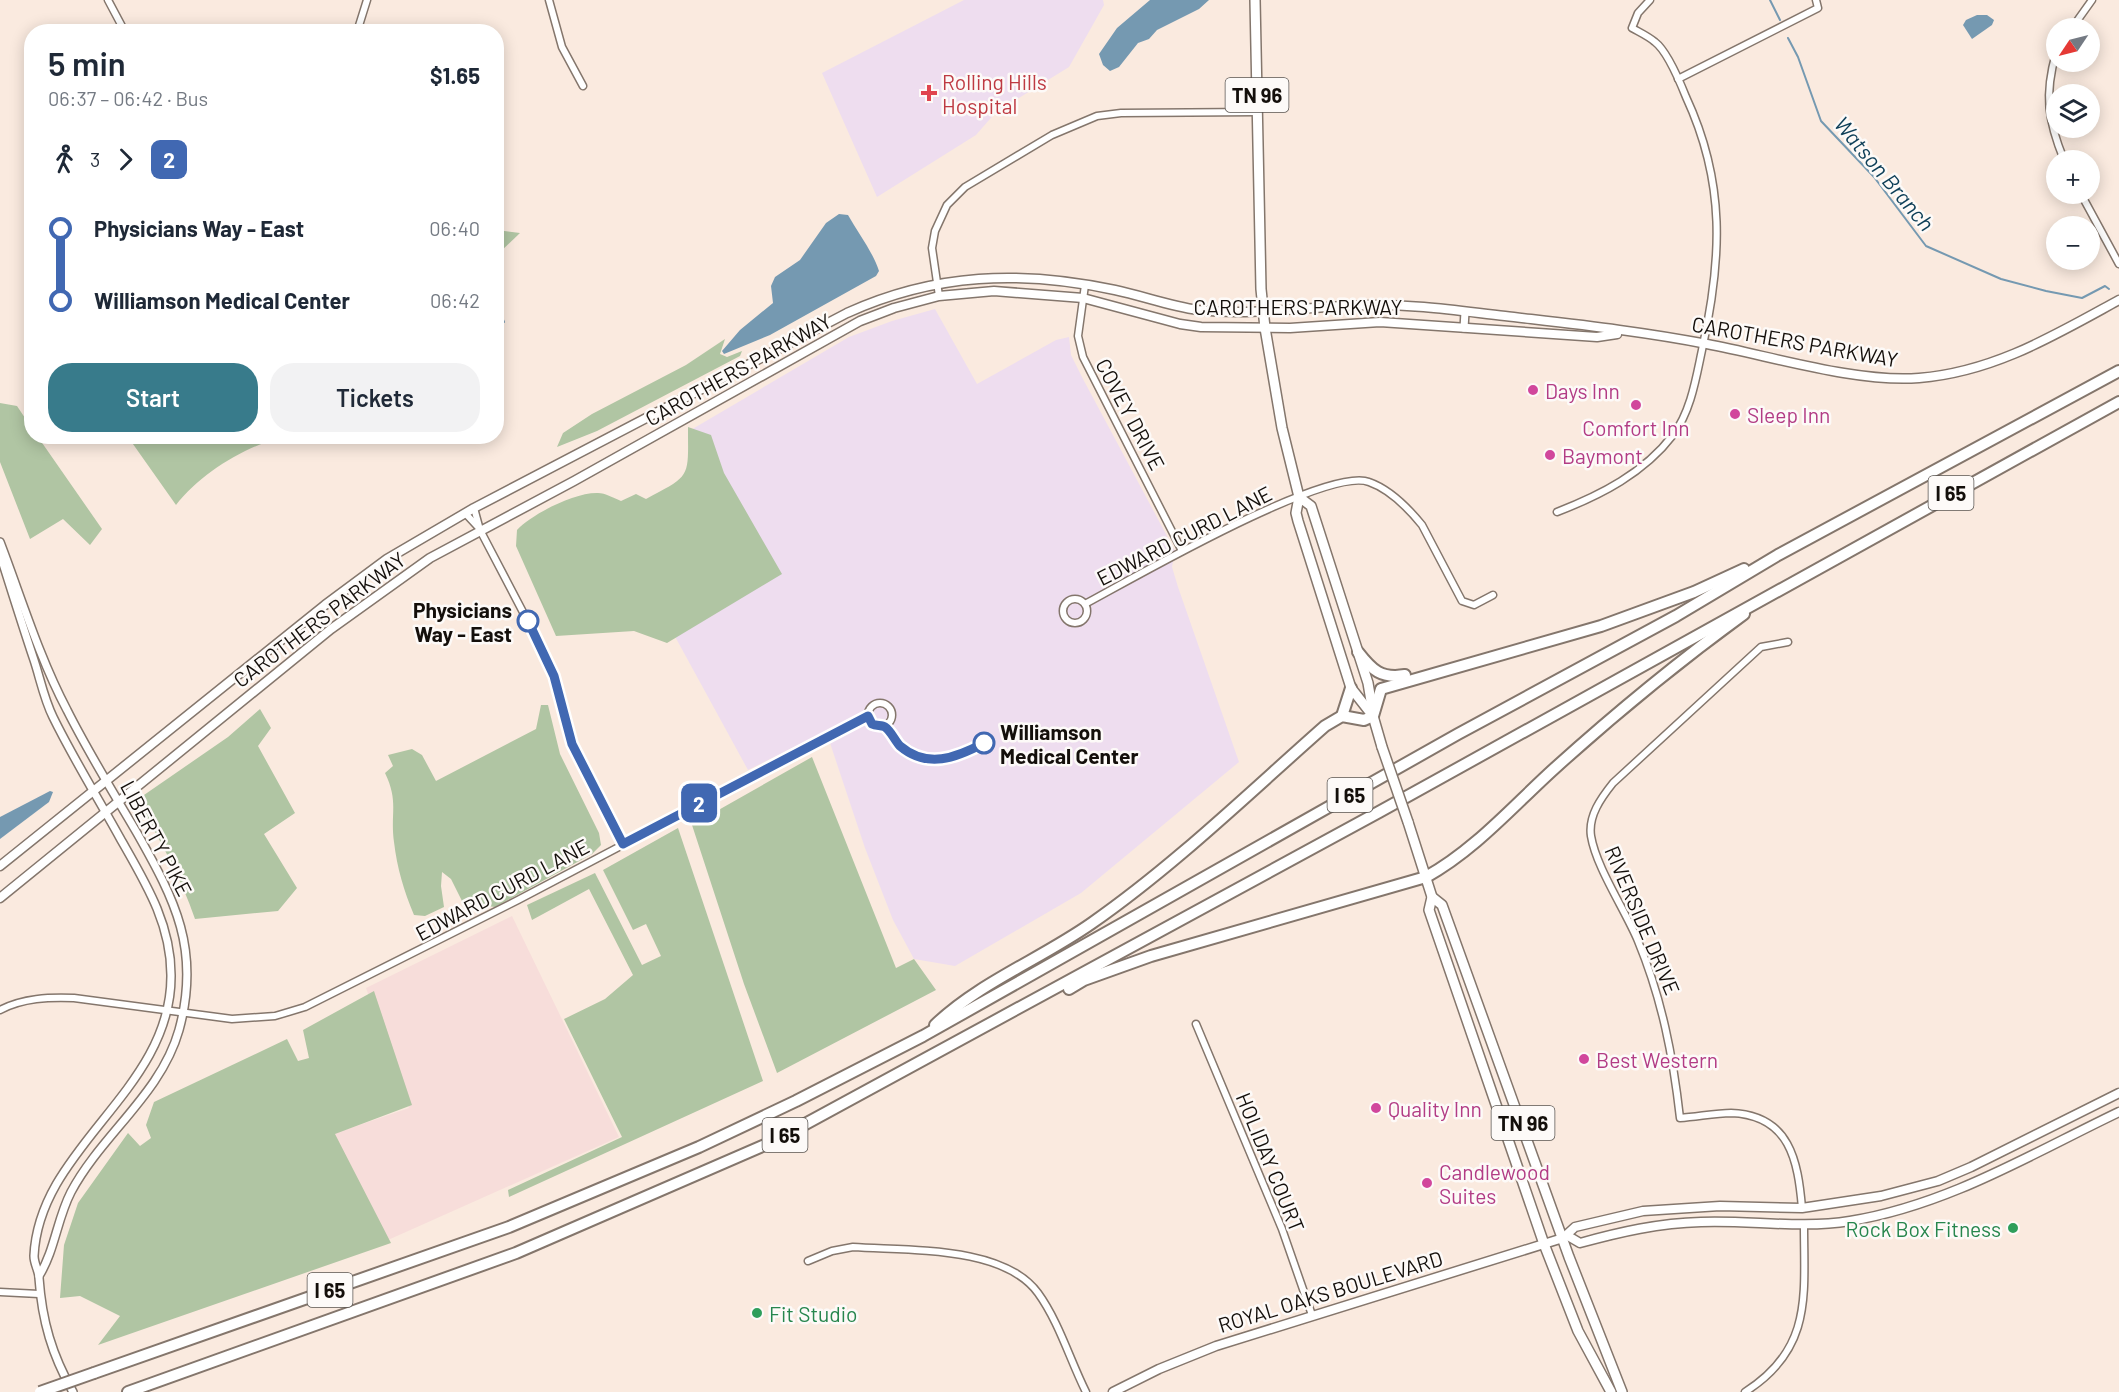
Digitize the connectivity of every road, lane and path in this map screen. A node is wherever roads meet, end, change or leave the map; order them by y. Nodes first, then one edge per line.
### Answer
1 (108, 0) edge
2 (367, 0) edge
3 (549, 0) edge
4 (1255, 0) edge
5 (1650, 0) edge
6 (1816, 0) edge
7 (2092, 0) edge
8 (2079, 18) edge
9 (121, 24) edge
10 (360, 24) edge
11 (2051, 72) edge
12 (1678, 79) junction
13 (583, 86) dead end
14 (1257, 112) junction
15 (2060, 150) edge
16 (2086, 204) edge
17 (2119, 264) edge
18 (936, 282) junction
19 (1085, 285) junction
20 (939, 296) junction
21 (1083, 298) junction
22 (2119, 300) edge
23 (1262, 310) junction
24 (1465, 312) junction
25 (1265, 328) junction
26 (1464, 328) junction
27 (1630, 332) junction
28 (1703, 343) junction
29 (2119, 371) edge
30 (2119, 402) edge
31 (1299, 497) junction
32 (474, 508) junction
33 (1557, 512) dead end
34 (465, 513) junction
35 (480, 530) junction
36 (0, 542) edge
37 (1182, 551) junction
38 (0, 554) edge
39 (1778, 555) junction
40 (1784, 585) junction
41 (1493, 595) dead end
42 (1085, 604) dead end
43 (1788, 642) dead end
44 (1358, 652) junction
45 (1420, 676) junction
46 (1351, 688) junction
47 (868, 716) dead end
48 (1342, 716) junction
49 (1373, 716) junction
50 (107, 780) junction
51 (94, 792) junction
52 (119, 801) junction
53 (106, 812) junction
54 (623, 844) junction
55 (0, 866) edge
56 (1426, 877) junction
57 (0, 897) edge
58 (1432, 897) junction
59 (167, 1009) junction
60 (0, 1010) edge
61 (183, 1013) junction
62 (1196, 1024) dead end
63 (923, 1036) junction
64 (963, 1040) junction
65 (2119, 1093) edge
66 (110, 1112) junction
67 (2119, 1112) edge
68 (123, 1122) junction
69 (1802, 1208) junction
70 (1804, 1226) junction
71 (1565, 1237) junction
72 (1544, 1244) junction
73 (808, 1261) dead end
74 (39, 1276) junction
75 (0, 1292) edge
76 (39, 1294) junction
77 (1312, 1315) junction
78 (40, 1392) edge
79 (73, 1392) edge
80 (128, 1392) edge
81 (1086, 1392) edge
82 (1113, 1392) edge
83 (1611, 1392) edge
84 (1622, 1392) edge
85 (1745, 1392) edge

1 - 9 street
2 - 10 street
3 - 13 street
4 - 14 main road, TN 96
5 - 12 street
6 - 12 street
7 - 8 street
11 - 15 street
12 - 28 street
14 - 18 street
14 - 23 main road, TN 96
16 - 17 street
18 - 19 main road, CAROTHERS PARKWAY
18 - 20 street
18 - 32 main road, CAROTHERS PARKWAY
19 - 21 street, COVEY DRIVE
19 - 23 main road, CAROTHERS PARKWAY
20 - 21 main road, CAROTHERS PARKWAY
20 - 35 main road, CAROTHERS PARKWAY
21 - 25 main road, CAROTHERS PARKWAY
21 - 37 street, COVEY DRIVE
22 - 28 main road, CAROTHERS PARKWAY
23 - 24 main road, CAROTHERS PARKWAY
23 - 25 main road, TN 96
24 - 26 street
24 - 27 main road, CAROTHERS PARKWAY
25 - 26 main road, CAROTHERS PARKWAY
25 - 31 main road, TN 96
26 - 27 main road, CAROTHERS PARKWAY
27 - 28 main road, CAROTHERS PARKWAY
28 - 33 street
29 - 39 highway, I 65
30 - 40 highway, I 65
31 - 37 street, EDWARD CURD LANE
31 - 41 street, EDWARD CURD LANE
31 - 44 main road, TN 96
31 - 46 main road
32 - 34 main road, CAROTHERS PARKWAY
32 - 35 street
34 - 35 street
34 - 50 main road, CAROTHERS PARKWAY
35 - 52 main road, CAROTHERS PARKWAY
35 - 54 street
36 - 50 street, LIBERTY PIKE
37 - 42 street, EDWARD CURD LANE
38 - 51 street, LIBERTY PIKE
39 - 45 highway
39 - 63 highway, I 65
40 - 56 highway
40 - 64 highway, I 65
43 - 69 street, RIVERSIDE DRIVE
44 - 45 highway
44 - 49 main road, TN 96
45 - 49 highway
46 - 48 highway
46 - 49 main road
47 - 54 street, EDWARD CURD LANE
48 - 49 highway
48 - 63 highway
49 - 56 main road, TN 96, bridge
50 - 51 main road, CAROTHERS PARKWAY
50 - 52 street, LIBERTY PIKE
51 - 53 street, LIBERTY PIKE
51 - 55 main road, CAROTHERS PARKWAY
52 - 53 main road, CAROTHERS PARKWAY
52 - 61 street, LIBERTY PIKE
53 - 57 main road, CAROTHERS PARKWAY
53 - 59 street, LIBERTY PIKE
54 - 61 street, EDWARD CURD LANE
56 - 58 main road, TN 96
56 - 64 highway
58 - 71 main road, TN 96
58 - 72 main road, TN 96
59 - 60 street, EDWARD CURD LANE
59 - 61 street, EDWARD CURD LANE
59 - 66 street, LIBERTY PIKE
61 - 68 street, LIBERTY PIKE
62 - 77 street, HOLIDAY COURT
63 - 78 highway, I 65, bridge
64 - 80 highway, I 65
65 - 69 main road
66 - 68 street
66 - 74 street, LIBERTY PIKE
67 - 70 main road
68 - 74 street, LIBERTY PIKE
69 - 70 main road
69 - 71 main road
70 - 71 main road
70 - 85 street
71 - 72 main road, ROYAL OAKS BOULEVARD
71 - 84 main road, TN 96
72 - 77 main road, ROYAL OAKS BOULEVARD
72 - 83 main road, TN 96
73 - 81 street
74 - 76 street, LIBERTY PIKE
75 - 76 street
76 - 79 street, LIBERTY PIKE
77 - 82 main road, ROYAL OAKS BOULEVARD

